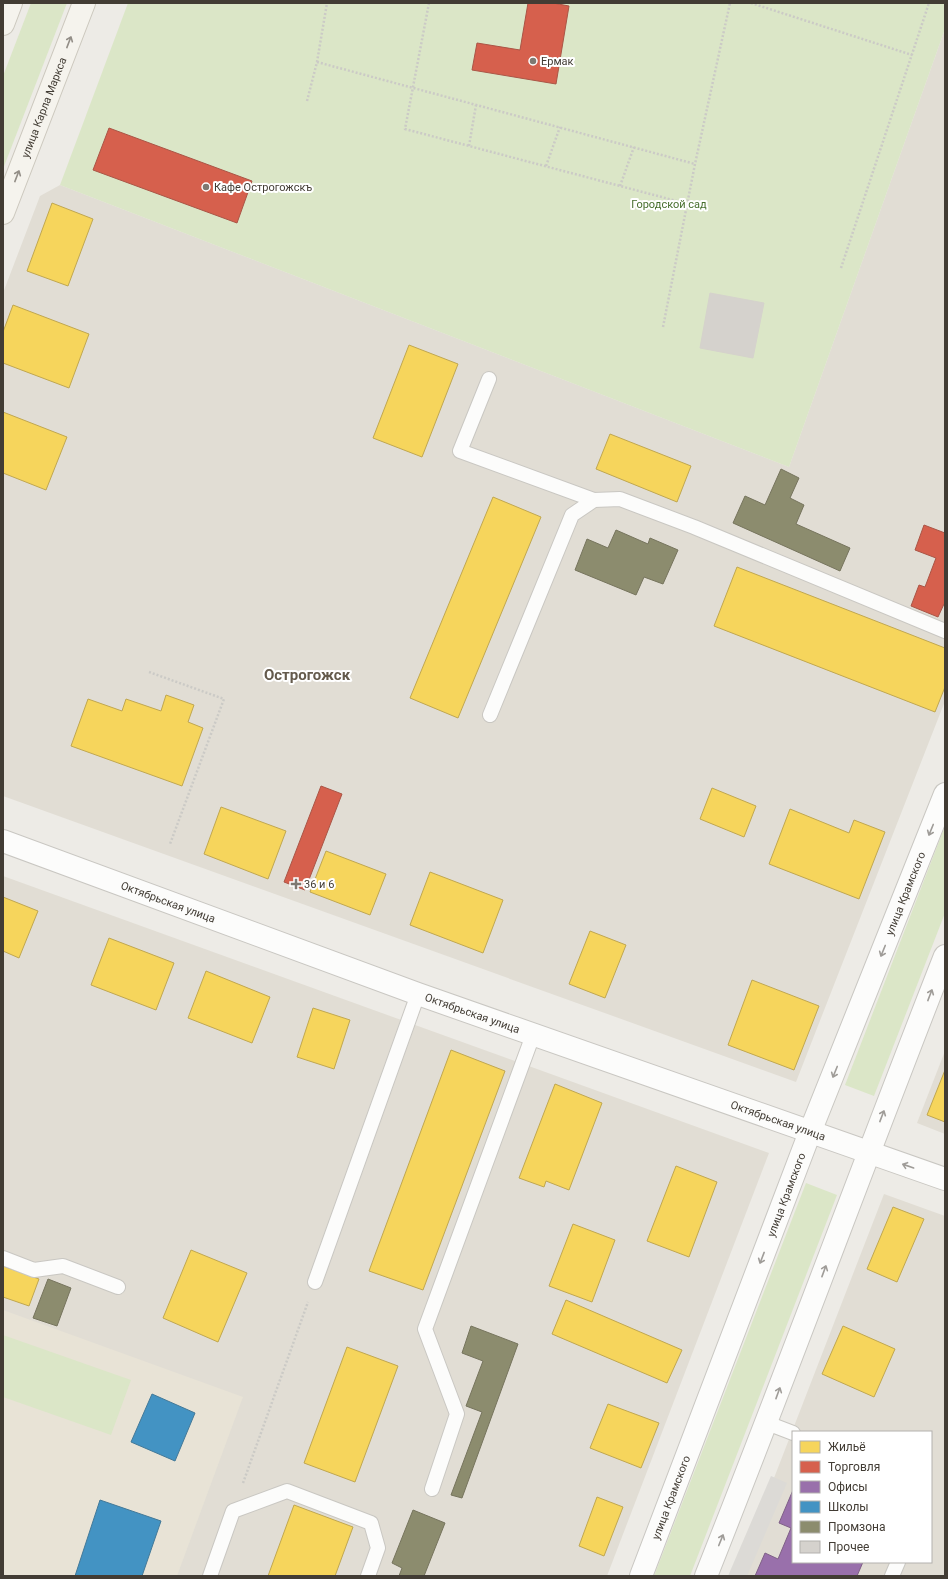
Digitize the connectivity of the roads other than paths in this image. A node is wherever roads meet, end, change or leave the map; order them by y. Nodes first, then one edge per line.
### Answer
1 (11, 3) edge
2 (84, 3) edge
3 (3, 24) edge
4 (3, 212) edge
5 (489, 379) dead end
6 (594, 500) junction
7 (945, 631) edge
8 (490, 715) dead end
9 (945, 794) edge
10 (3, 840) edge
11 (945, 956) edge
12 (418, 994) junction
13 (533, 1035) junction
14 (810, 1132) junction
15 (868, 1152) junction
16 (945, 1179) edge
17 (3, 1258) edge
18 (315, 1282) road end
19 (118, 1287) dead end
20 (767, 1423) junction
21 (792, 1433) edge
22 (432, 1489) dead end
23 (898, 1563) edge
24 (210, 1576) edge
25 (368, 1576) edge
26 (641, 1576) edge
27 (706, 1576) edge
28 (892, 1576) edge

1 - 3 main road
4 -> 2 main road, улица Карла Маркса
5 - 6 lane
6 - 7 lane
6 - 8 lane
9 -> 14 street, улица Крамского
10 - 12 street, Октябрьская улица
15 -> 11 street
12 - 13 street, Октябрьская улица
12 - 18 lane
13 - 14 street, Октябрьская улица
13 - 22 lane
14 - 15 street, Октябрьская улица
14 -> 26 street, улица Крамского
16 -> 15 street, Октябрьская улица
20 -> 15 street
17 - 19 lane
20 - 21 lane
27 -> 20 street
23 - 28 lane
24 - 25 lane

